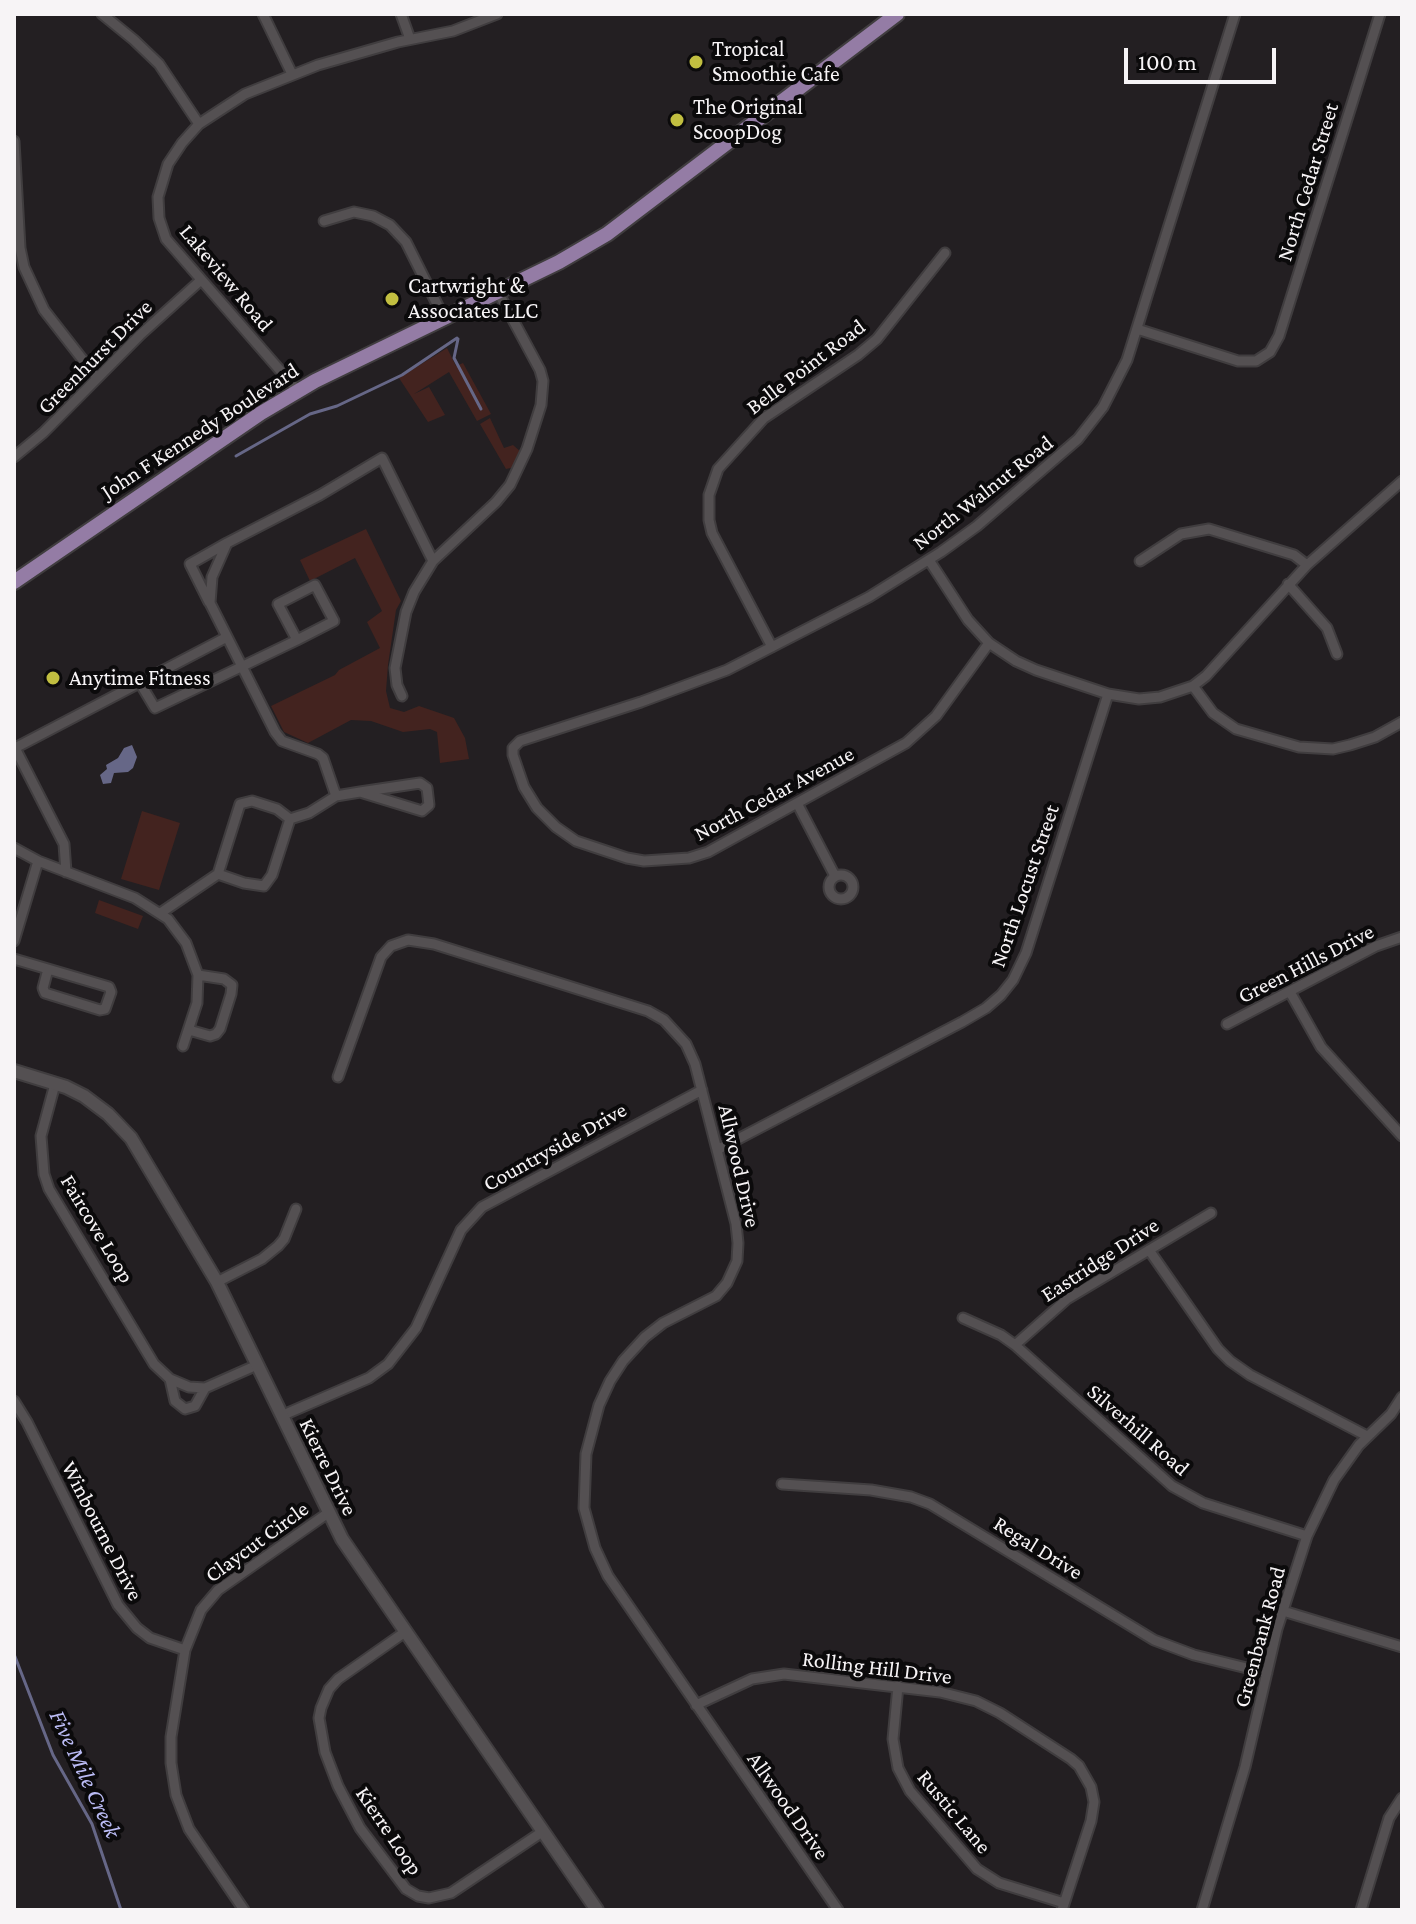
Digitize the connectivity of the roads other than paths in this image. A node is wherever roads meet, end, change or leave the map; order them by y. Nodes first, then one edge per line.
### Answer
1 (102, 14) edge
2 (263, 14) edge
3 (401, 14) edge
4 (497, 14) edge
5 (897, 14) edge
6 (1235, 14) edge
7 (1380, 14) edge
8 (410, 39) junction
9 (292, 74) junction
10 (199, 124) junction
11 (14, 141) edge
12 (324, 221) dead end
13 (945, 253) dead end
14 (201, 280) junction
15 (498, 292) junction
16 (444, 318) junction
17 (1137, 329) junction
18 (97, 378) junction
19 (298, 391) junction
20 (14, 457) edge
21 (1398, 484) edge
22 (1402, 496) edge
23 (227, 543) junction
24 (929, 560) junction
25 (433, 561) junction
26 (1140, 561) dead end
27 (1307, 565) junction
28 (14, 582) edge
29 (1288, 584) junction
30 (210, 603) junction
31 (227, 637) junction
32 (297, 640) junction
33 (989, 643) junction
34 (772, 647) junction
35 (1337, 654) dead end
36 (243, 666) junction
37 (140, 683) junction
38 (1193, 686) junction
39 (1108, 694) junction
40 (402, 696) dead end
41 (1402, 722) edge
42 (14, 748) edge
43 (516, 767) joint
44 (360, 792) junction
45 (336, 796) junction
46 (797, 803) junction
47 (290, 819) junction
48 (14, 848) edge
49 (38, 861) junction
50 (66, 872) junction
51 (218, 874) junction
52 (835, 876) dead end
53 (14, 897) edge
54 (26, 900) junction
55 (162, 912) junction
56 (1402, 937) edge
57 (14, 941) edge
58 (14, 959) edge
59 (48, 969) junction
60 (198, 975) junction
61 (1290, 992) junction
62 (1227, 1024) dead end
63 (189, 1030) junction
64 (183, 1046) dead end
65 (14, 1071) edge
66 (338, 1077) dead end
67 (55, 1084) junction
68 (702, 1090) junction
69 (1402, 1136) edge
70 (717, 1150) junction
71 (296, 1209) dead end
72 (1211, 1213) dead end
73 (1149, 1250) junction
74 (217, 1282) junction
75 (963, 1318) dead end
76 (1015, 1345) junction
77 (257, 1365) junction
78 (170, 1379) junction
79 (205, 1388) junction
80 (1402, 1397) edge
81 (14, 1401) edge
82 (281, 1416) junction
83 (1367, 1436) junction
84 (782, 1484) dead end
85 (328, 1513) junction
86 (1307, 1536) junction
87 (1283, 1611) junction
88 (405, 1632) junction
89 (1402, 1647) edge
90 (185, 1650) junction
91 (1267, 1673) junction
92 (898, 1686) junction
93 (696, 1705) junction
94 (1402, 1798) edge
95 (542, 1832) junction
96 (1063, 1906) edge
97 (244, 1910) edge
98 (597, 1910) edge
99 (838, 1910) edge
100 (1202, 1910) edge
101 (1361, 1910) edge

1 - 10 street
2 - 9 street
3 - 8 street
4 - 8 street, Lakeview Road
5 - 15 main road, John F Kennedy Boulevard
6 - 17 street, North Walnut Road
7 - 17 street, North Cedar Street
8 - 9 street, Lakeview Road
9 - 10 street, Lakeview Road
10 - 14 street, Lakeview Road
11 - 18 street
12 - 16 street
13 - 34 street, Belle Point Road
14 - 18 street, Greenhurst Drive
14 - 19 street, Lakeview Road
15 - 16 main road, John F Kennedy Boulevard
15 - 25 street
16 - 19 main road, John F Kennedy Boulevard
17 - 24 street, North Walnut Road
18 - 20 street, Greenhurst Drive
19 - 28 main road, John F Kennedy Boulevard
21 - 22 street
21 - 27 street
23 - 25 street
23 - 30 street
23 - 30 street
24 - 33 street
24 - 34 street, North Walnut Road
25 - 40 street
26 - 27 street
27 - 29 street
29 - 35 street
29 - 38 street
30 - 31 street
31 - 36 street
31 - 37 street
32 - 32 street
32 - 36 street
33 - 39 street
33 - 46 street, North Cedar Avenue
34 - 43 street, North Walnut Road
36 - 37 street
36 - 45 street
37 - 42 street
38 - 39 street
38 - 41 street
39 - 70 street, North Locust Street
42 - 50 street
43 - 46 street, North Cedar Avenue
44 - 44 street
44 - 45 street
45 - 47 street
46 - 52 street
47 - 51 street
47 - 51 street
48 - 49 street
49 - 50 street
49 - 54 street
50 - 55 street
51 - 55 street
53 - 54 street
54 - 57 street
55 - 60 street
56 - 61 street, Green Hills Drive
58 - 59 street
59 - 59 street
60 - 63 street
60 - 63 street
61 - 62 street, Green Hills Drive
61 - 69 street
63 - 64 street
65 - 67 street, Kierre Drive
66 - 68 street, Allwood Drive
67 - 74 street, Kierre Drive
67 - 78 street, Faircove Loop
68 - 70 street, Allwood Drive
68 - 82 street, Countryside Drive
70 - 93 street, Allwood Drive
71 - 74 street
72 - 73 street, Eastridge Drive
73 - 76 street, Eastridge Drive
73 - 83 street
74 - 77 street, Kierre Drive
75 - 76 street, Silverhill Road
76 - 86 street, Silverhill Road
77 - 79 street, Faircove Loop
77 - 82 street, Kierre Drive
78 - 79 street
78 - 79 street, Faircove Loop
80 - 83 street, Greenbank Road
81 - 90 street, Winbourne Drive
82 - 85 street, Kierre Drive
83 - 86 street, Greenbank Road
84 - 91 street, Regal Drive
85 - 88 street, Kierre Drive
85 - 90 street, Claycut Circle
86 - 87 street, Greenbank Road
87 - 89 street
87 - 91 street, Greenbank Road
88 - 95 street, Kierre Drive
88 - 95 street, Kierre Loop
90 - 97 street, Claycut Circle
91 - 100 street, Greenbank Road
92 - 93 street, Rolling Hill Drive
92 - 96 street, Rustic Lane
92 - 96 street, Rolling Hill Drive
93 - 99 street, Allwood Drive
94 - 101 street
95 - 98 street, Kierre Drive

